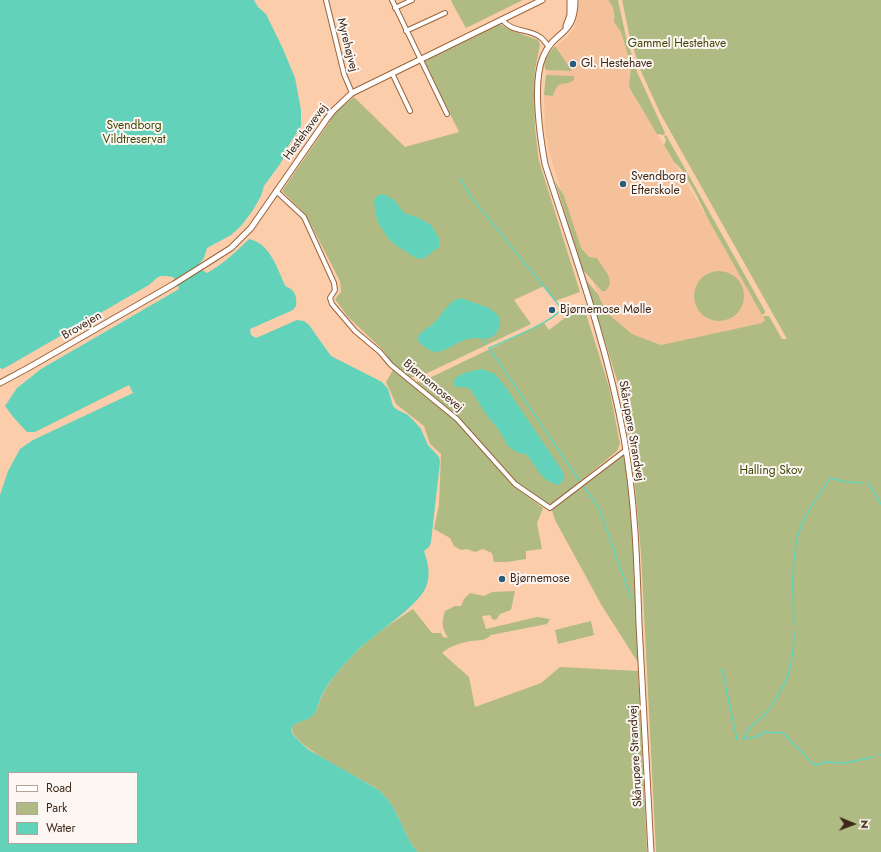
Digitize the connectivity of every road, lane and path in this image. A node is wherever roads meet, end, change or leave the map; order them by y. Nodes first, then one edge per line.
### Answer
1 (326, 0) edge
2 (392, 0) edge
3 (412, 0) edge
4 (537, 0) edge
5 (542, 0) edge
6 (570, 0) edge
7 (575, 0) edge
8 (527, 6) junction
9 (395, 8) junction
10 (445, 13) dead end
11 (502, 19) junction
12 (406, 31) junction
13 (564, 33) junction
14 (548, 46) junction
15 (420, 59) junction
16 (392, 73) junction
17 (352, 93) junction
18 (410, 110) dead end
19 (447, 114) dead end
20 (276, 191) junction
21 (174, 284) joint
22 (0, 383) edge
23 (626, 450) junction
24 (651, 852) edge

1 - 17 street, Myrehøjvej
2 - 9 street
3 - 9 street
4 - 8 street, Hestehavevej
5 - 8 street, Hestehavevej
6 - 13 street
7 - 13 street, Skårupøre Strandvej
8 - 11 street, Hestehavevej
9 - 12 street
10 - 12 street
11 - 14 street
11 - 15 street, Hestehavevej
12 - 15 street
13 - 14 street, Skårupøre Strandvej
14 - 23 street, Skårupøre Strandvej
15 - 16 street, Hestehavevej
15 - 19 street
16 - 17 street, Hestehavevej
16 - 18 street
17 - 20 street, Hestehavevej
20 - 21 street, Hestehavevej
20 - 23 street, Bjørnemosevej
21 - 22 street, Brovejen
23 - 24 street, Skårupøre Strandvej

